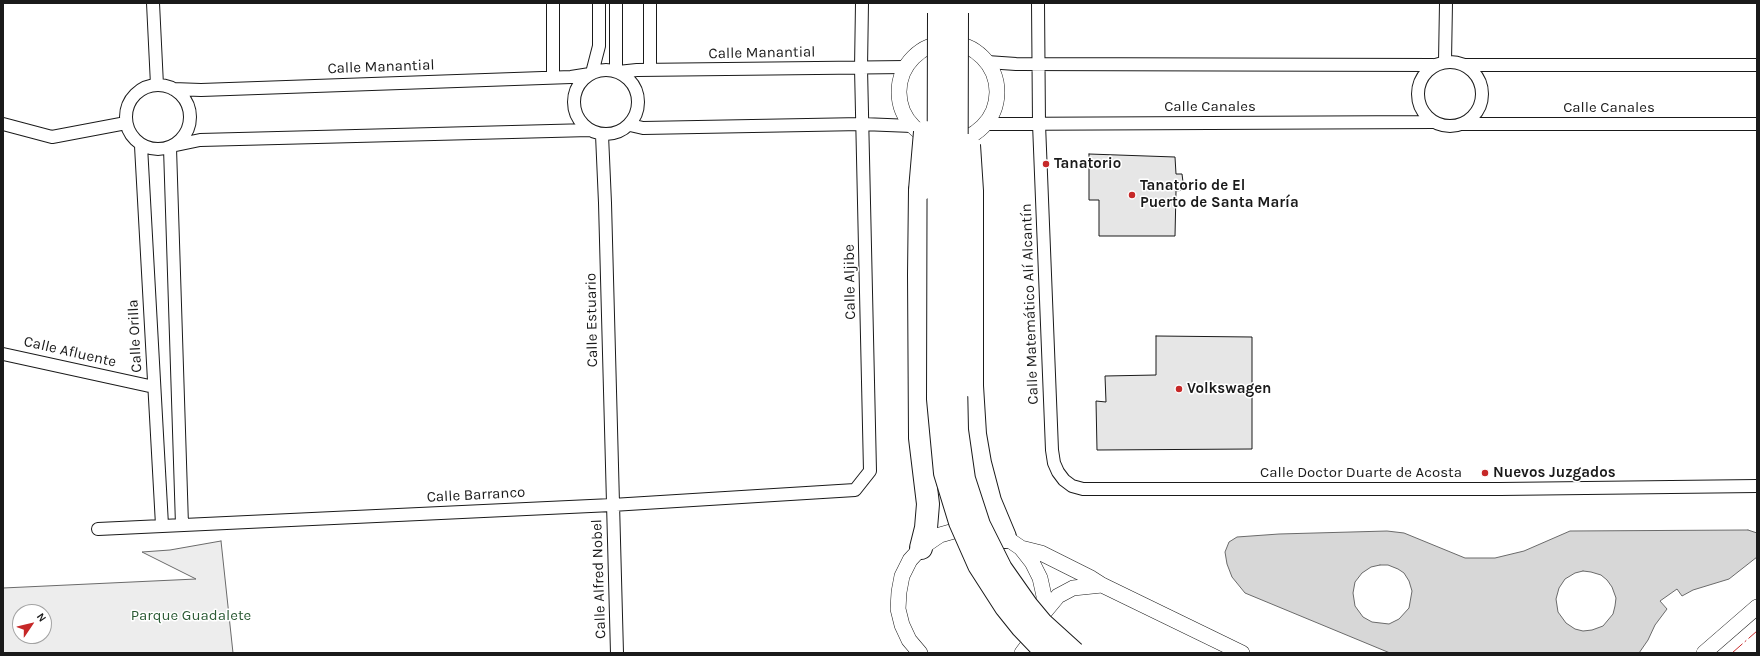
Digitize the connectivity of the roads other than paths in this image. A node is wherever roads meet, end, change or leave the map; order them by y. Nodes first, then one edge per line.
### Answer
1 (153, 3) edge
2 (553, 3) edge
3 (599, 3) edge
4 (616, 3) edge
5 (650, 3) edge
6 (862, 3) edge
7 (1038, 3) edge
8 (1446, 3) edge
9 (948, 8) edge
10 (1445, 61) junction
11 (987, 62) junction
12 (1038, 64) junction
13 (1465, 64) junction
14 (1433, 65) junction
15 (1757, 65) edge
16 (906, 67) junction
17 (861, 68) junction
18 (650, 70) junction
19 (617, 72) junction
20 (591, 73) junction
21 (939, 73) junction
22 (554, 77) junction
23 (156, 85) junction
24 (958, 88) junction
25 (173, 89) junction
26 (1433, 122) junction
27 (126, 123) junction
28 (3, 124) edge
29 (862, 124) junction
30 (986, 124) junction
31 (1039, 124) junction
32 (1462, 124) junction
33 (1757, 124) edge
34 (630, 125) junction
35 (912, 126) junction
36 (590, 130) junction
37 (602, 135) junction
38 (141, 146) junction
39 (173, 146) junction
40 (3, 354) edge
41 (154, 388) junction
42 (1064, 480) joint
43 (1757, 486) edge
44 (855, 490) joint
45 (612, 505) junction
46 (162, 525) junction
47 (182, 525) junction
48 (98, 529) dead end
49 (1013, 542) junction
50 (921, 548) junction
51 (1102, 585) junction
52 (1757, 608) edge
53 (1043, 614) junction
54 (617, 653) edge
55 (920, 653) edge
56 (1022, 653) edge
57 (1047, 653) edge
58 (1074, 653) edge
59 (1242, 653) edge
60 (1704, 653) edge

1 - 23 street
2 - 22 street
3 - 20 street
4 - 19 street
5 - 18 street
6 - 17 street, Calle Aljibe
7 - 12 street, Calle Matemático Alí Alcantín
8 - 10 street
9 - 21 highway, bridge
9 - 24 highway, bridge
10 - 13 street
10 - 14 street
11 - 12 street
11 - 16 street
11 - 30 street
12 - 14 street
12 - 31 street, Calle Matemático Alí Alcantín
13 - 15 street
13 - 32 street
14 - 26 street
16 - 17 street, Calle Manantial
16 - 35 street
17 - 18 street, Calle Manantial
17 - 29 street, Calle Aljibe
18 - 19 street, Calle Manantial
19 - 20 street
19 - 34 street
20 - 22 street, Calle Manantial
20 - 36 street
21 - 50 highway, bridge
21 - 57 highway, bridge
22 - 25 street, Calle Manantial
23 - 25 street
23 - 27 street
24 - 49 highway, bridge
24 - 58 highway, bridge
25 - 39 street
26 - 31 street, Calle Canales
26 - 32 street
27 - 28 street
27 - 38 street
29 - 34 street
29 - 35 street
29 - 44 street, Calle Aljibe
30 - 31 street, Calle Canales
30 - 35 street
31 - 42 street, Calle Matemático Alí Alcantín
32 - 33 street, Calle Canales
34 - 37 street
36 - 37 street
36 - 39 street
37 - 45 street, Calle Estuario
38 - 39 street
38 - 41 street, Calle Orilla
39 - 47 street
40 - 41 street, Calle Afluente
41 - 46 street, Calle Orilla
42 - 43 street, Calle Doctor Duarte de Acosta
44 - 45 street, Calle Barranco
45 - 47 street, Calle Barranco
45 - 54 street, Calle Alfred Nobel
46 - 47 street, Calle Barranco
46 - 48 street, Calle Barranco
49 - 50 street
49 - 51 street
49 - 53 street
50 - 55 street
51 - 53 street
51 - 59 street
52 - 60 street
53 - 56 street

